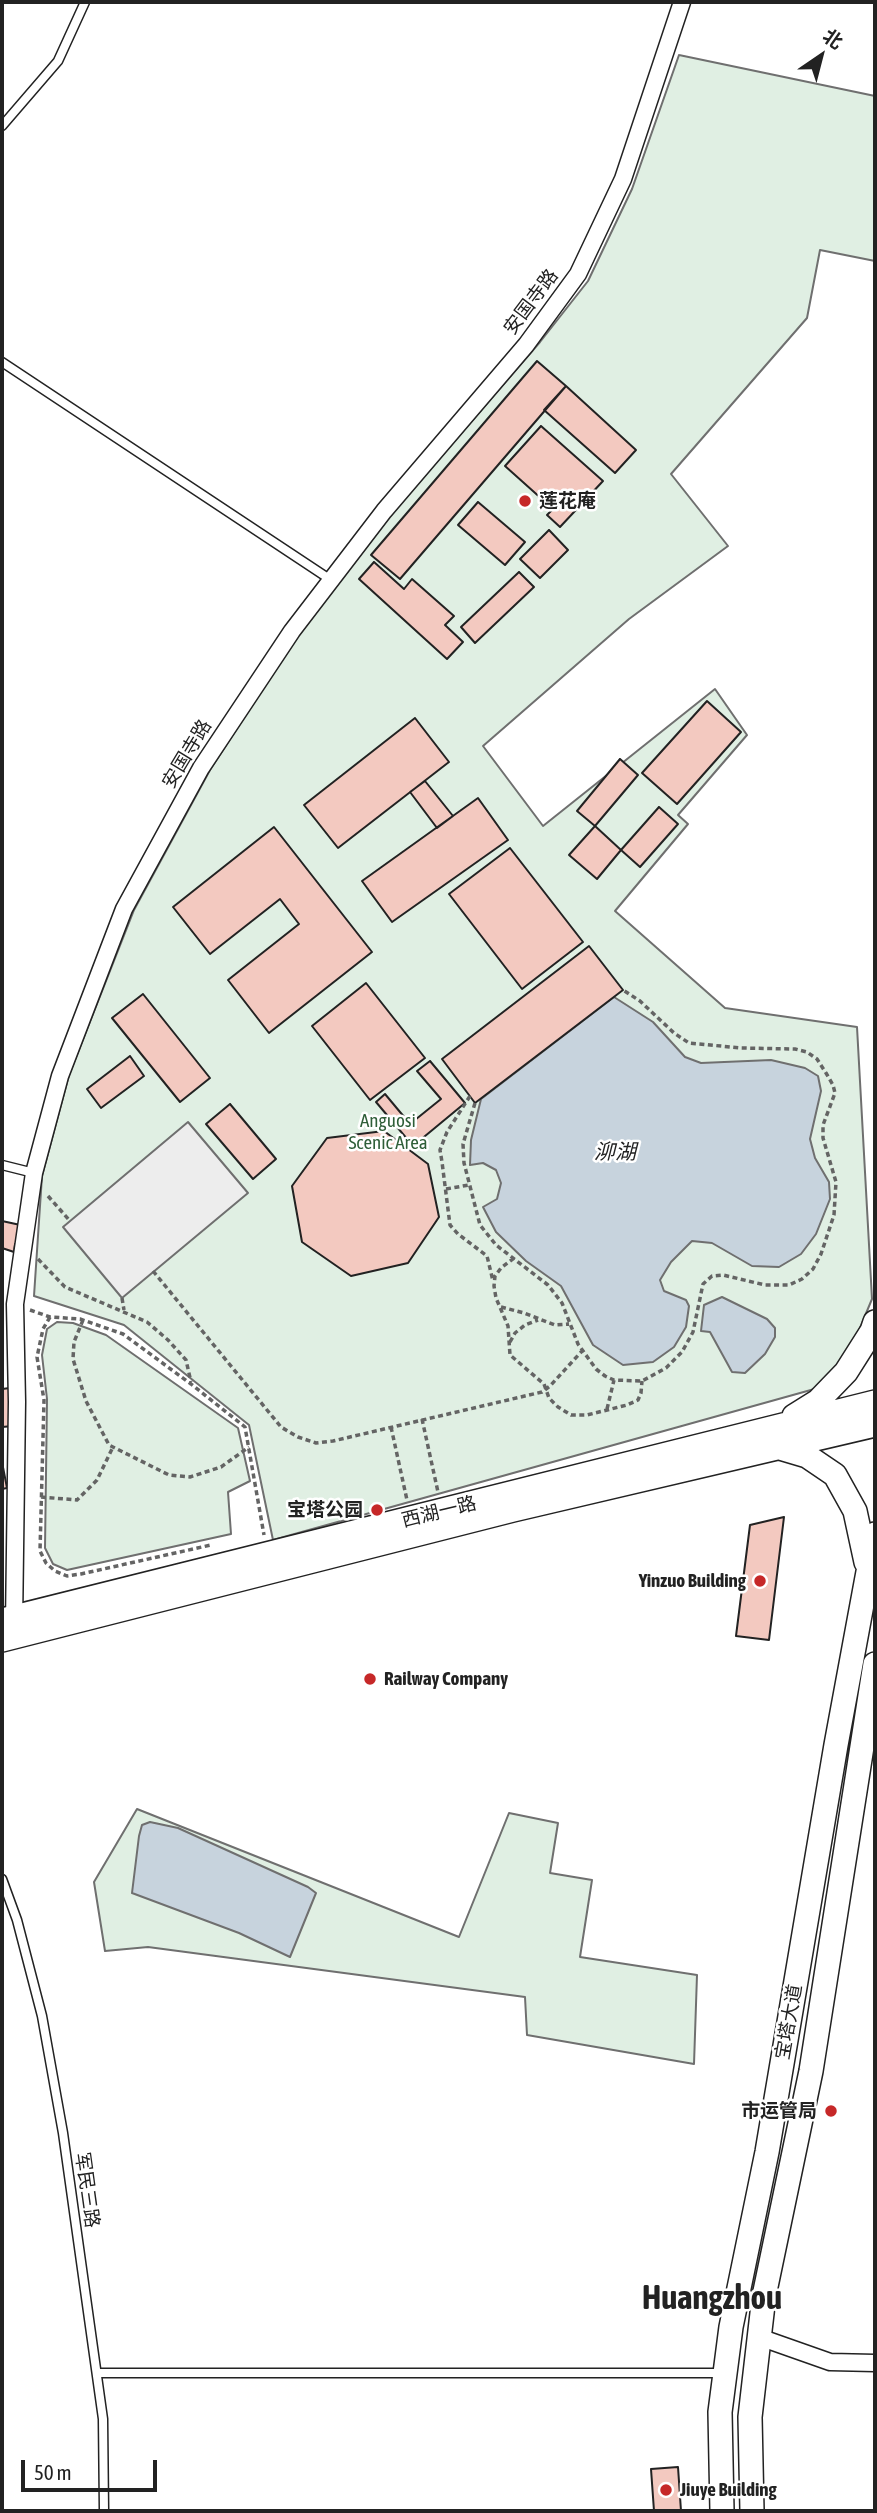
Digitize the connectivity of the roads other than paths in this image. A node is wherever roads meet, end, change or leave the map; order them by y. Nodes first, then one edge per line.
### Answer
1 (85, 2) edge
2 (682, 2) edge
3 (2, 126) edge
4 (2, 362) edge
5 (331, 580) junction
6 (2, 1165) edge
7 (34, 1176) junction
8 (875, 1322) edge
9 (875, 1402) edge
10 (875, 1425) edge
11 (777, 1437) junction
12 (875, 1534) edge
13 (869, 1575) junction
14 (8, 1628) edge
15 (875, 1664) edge
16 (2, 1879) edge
17 (760, 2337) junction
18 (875, 2363) edge
19 (97, 2373) junction
20 (725, 2373) junction
21 (104, 2511) edge
22 (722, 2511) edge
23 (752, 2511) edge

1 - 3 lane
2 - 5 street, 安国寺路
4 - 5 lane
5 - 7 street, 安国寺路
6 - 7 lane
7 - 14 street, 安国寺路
8 - 11 main road
9 - 11 main road, 西湖一路
10 - 11 main road, 西湖一路
11 - 13 main road
11 - 14 main road, 西湖一路
11 - 14 main road, 西湖一路
12 - 13 main road, 宝塔大道
13 - 20 main road, 宝塔大道
15 - 17 main road, 宝塔大道
16 - 19 lane, 军民三路
17 - 18 street
17 - 23 main road, 宝塔大道
19 - 20 lane
19 - 21 lane, 军民三路
20 - 22 main road, 宝塔大道

